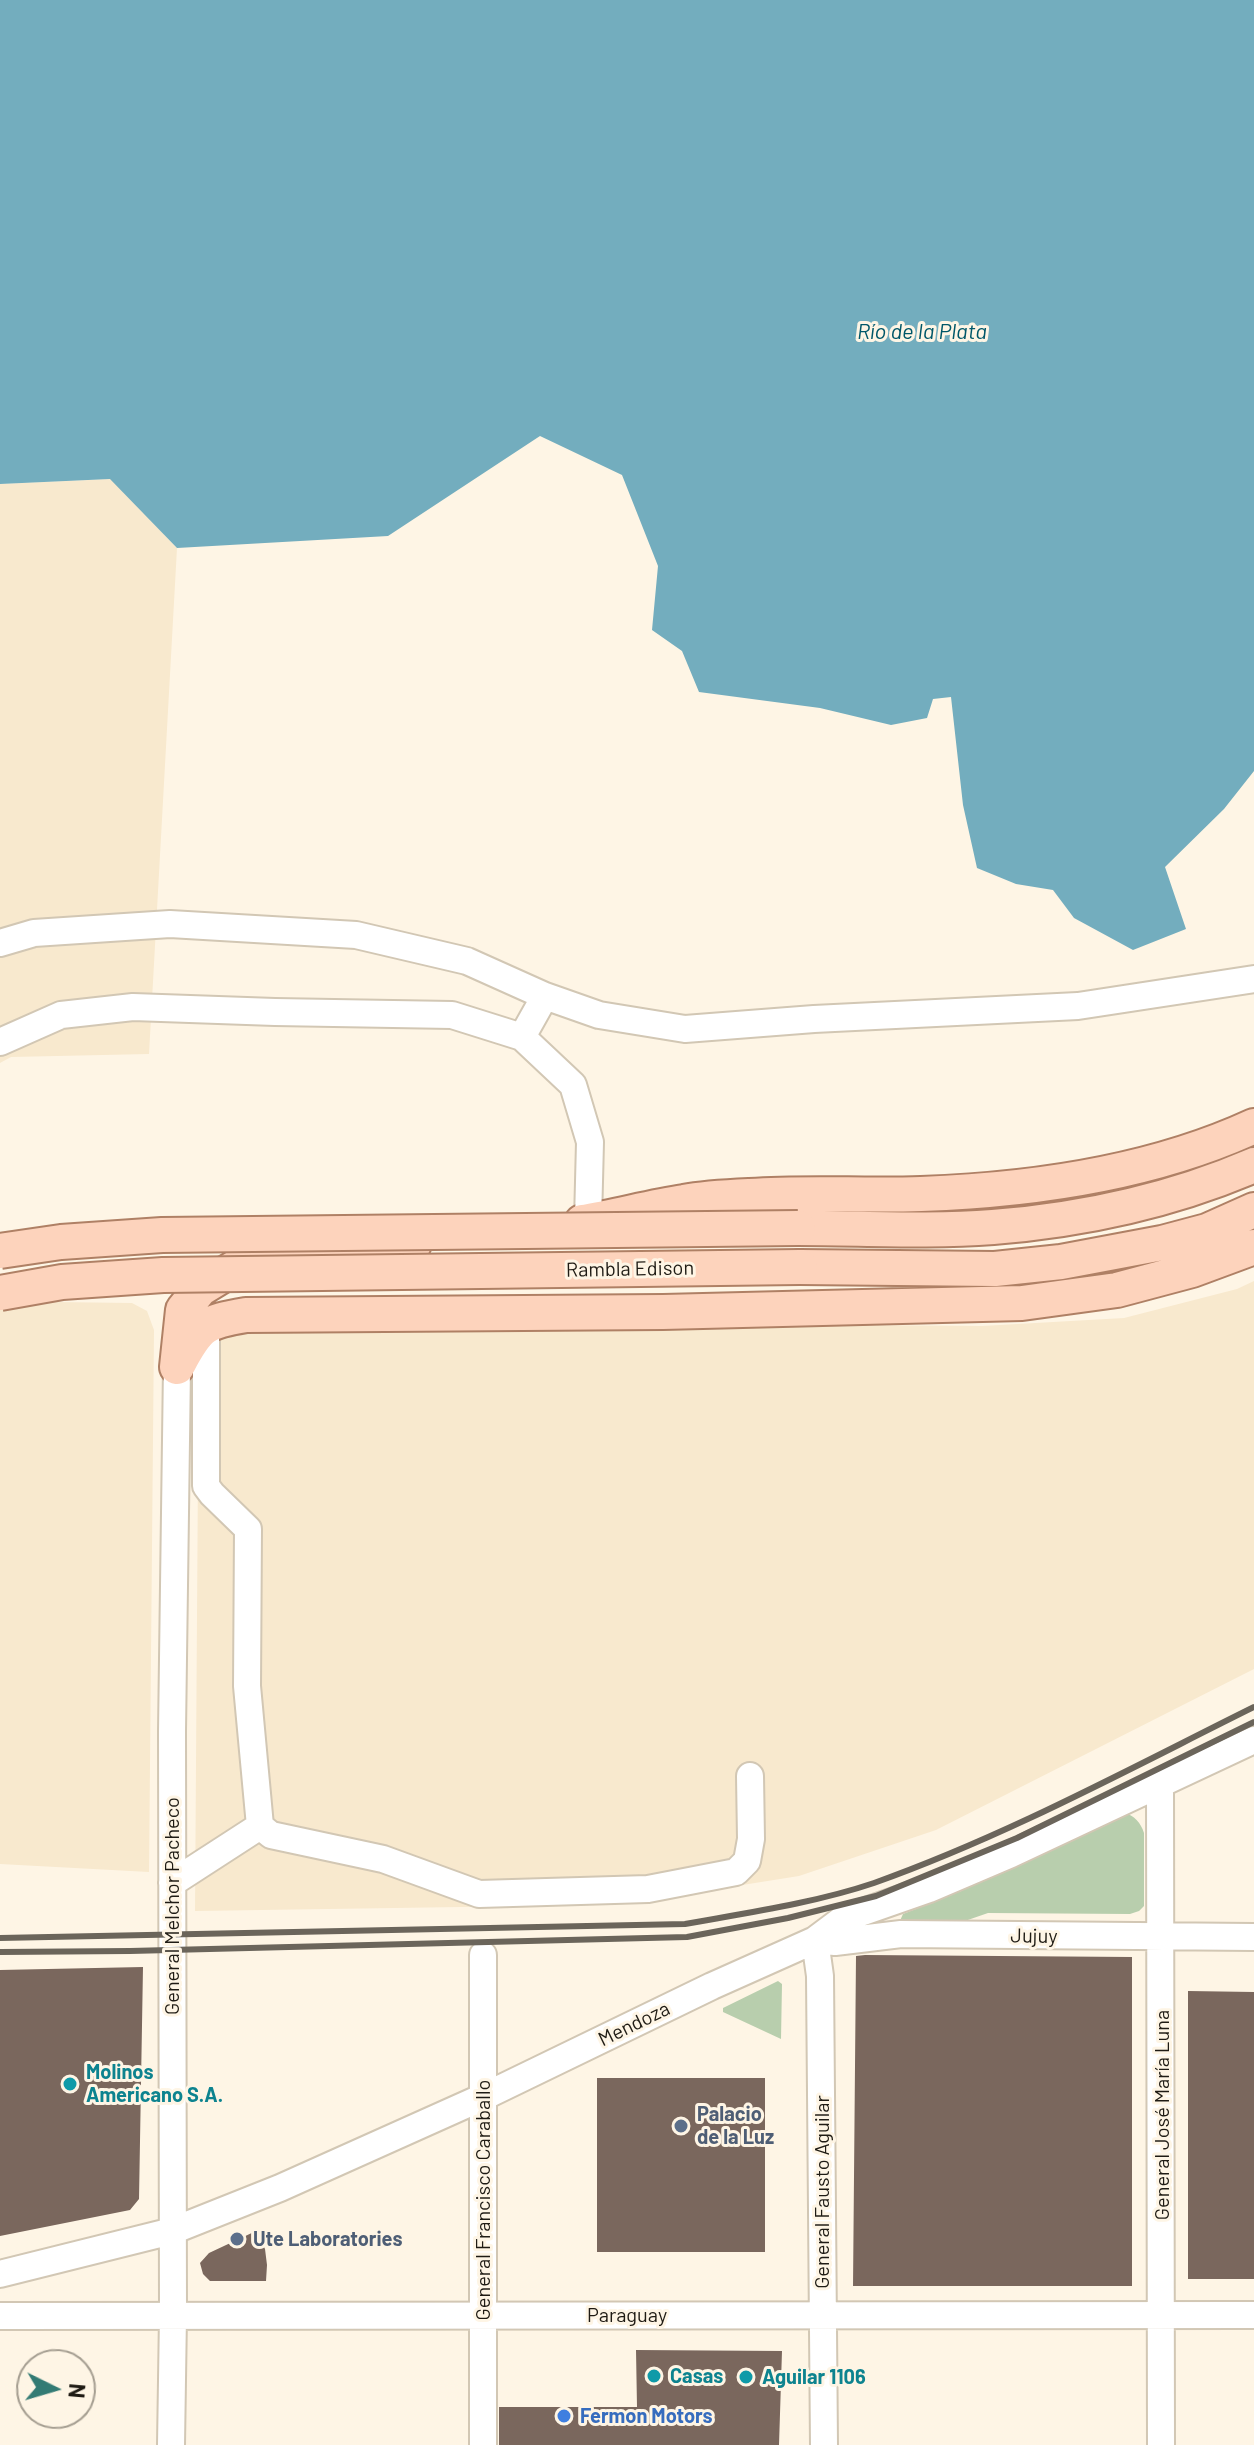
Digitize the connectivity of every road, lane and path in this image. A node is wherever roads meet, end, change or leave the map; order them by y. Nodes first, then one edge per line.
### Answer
1 (0, 943) edge
2 (1254, 979) edge
3 (545, 996) junction
4 (522, 1037) junction
5 (0, 1042) edge
6 (1254, 1126) edge
7 (1254, 1165) edge
8 (1254, 1210) edge
9 (588, 1221) junction
10 (1254, 1247) edge
11 (0, 1251) edge
12 (0, 1293) edge
13 (206, 1327) junction
14 (177, 1367) junction
15 (1254, 1740) edge
16 (750, 1776) dead end
17 (1160, 1786) junction
18 (260, 1826) junction
19 (172, 1883) junction
20 (1161, 1937) junction
21 (1254, 1937) edge
22 (815, 1940) junction
23 (483, 1955) dead end
24 (483, 2097) junction
25 (172, 2231) junction
26 (0, 2274) edge
27 (173, 2315) junction
28 (483, 2315) junction
29 (823, 2315) junction
30 (1161, 2315) junction
31 (1254, 2315) edge
32 (0, 2316) edge
33 (171, 2445) edge
34 (483, 2445) edge
35 (824, 2445) edge
36 (1161, 2445) edge

1 - 3 street
2 - 3 street
3 - 4 street
4 - 5 street
4 - 9 street
6 - 9 main road
7 - 11 main road, Rambla Edison, bridge
8 - 12 main road, Rambla Edison, bridge
9 - 14 main road
10 - 13 main road
13 - 14 main road
13 - 18 street
14 - 19 street, General Melchor Pacheco
15 - 17 street, Mendoza
16 - 18 street
17 - 20 street, General José María Luna
17 - 22 street, Mendoza
18 - 19 street
19 - 25 street, General Melchor Pacheco
20 - 21 street, Jujuy
20 - 22 street, Jujuy
20 - 30 street, General José María Luna
22 - 24 street, Mendoza
22 - 29 street, General Fausto Aguilar
23 - 24 street, General Francisco Caraballo
24 - 25 street, Mendoza
24 - 28 street, General Francisco Caraballo
25 - 26 street, Mendoza
25 - 27 street, General Melchor Pacheco
27 - 28 street, Paraguay
27 - 32 street, Paraguay
27 - 33 street, General Melchor Pacheco
28 - 29 street, Paraguay
28 - 34 street, General Francisco Caraballo
29 - 30 street, Paraguay
29 - 35 street, General Fausto Aguilar
30 - 31 street, Paraguay
30 - 36 street, General José María Luna

